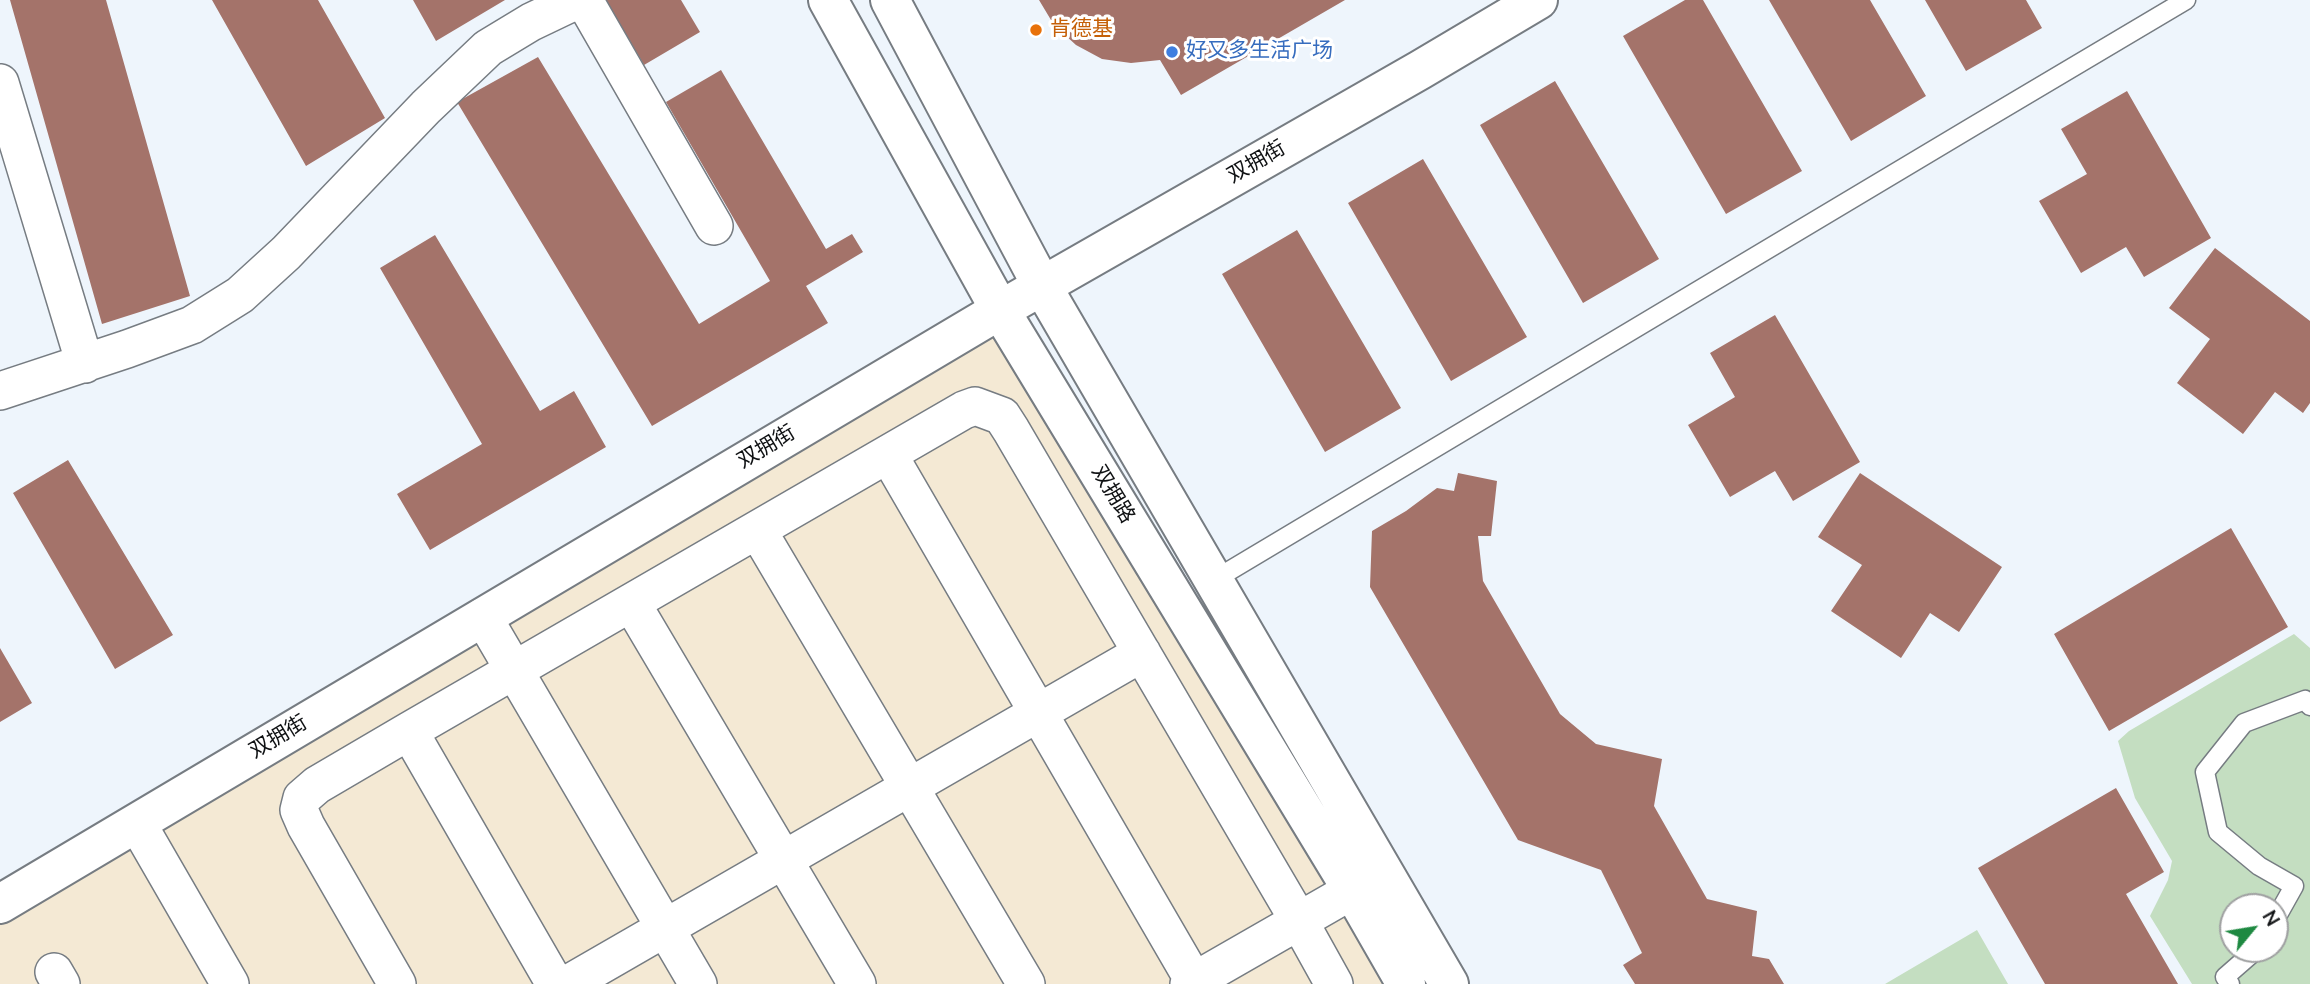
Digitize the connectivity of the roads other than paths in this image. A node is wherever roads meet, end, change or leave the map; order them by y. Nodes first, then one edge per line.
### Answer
1 (577, 0) edge
2 (584, 0) edge
3 (828, 0) edge
4 (890, 0) edge
5 (1538, 0) edge
6 (2186, 0) edge
7 (0, 83) edge
8 (714, 226) dead end
9 (1042, 286) junction
10 (1000, 310) junction
11 (85, 364) junction
12 (0, 391) edge
13 (888, 454) junction
14 (758, 531) junction
15 (1214, 580) junction
16 (632, 604) junction
17 (483, 617) junction
18 (1142, 653) junction
19 (514, 670) junction
20 (2310, 706) edge
21 (1038, 712) junction
22 (409, 731) junction
23 (909, 787) junction
24 (136, 823) junction
25 (783, 859) junction
26 (1367, 882) junction
27 (2302, 885) edge
28 (2289, 902) edge
29 (0, 904) edge
30 (1299, 921) junction
31 (665, 928) junction
32 (2240, 963) edge
33 (1192, 983) edge
34 (230, 984) edge
35 (397, 984) edge
36 (555, 984) edge
37 (568, 984) edge
38 (698, 984) edge
39 (857, 984) edge
40 (1026, 984) edge
41 (1334, 984) edge
42 (1406, 984) edge
43 (1449, 984) edge
44 (2230, 984) edge

1 - 11 street
2 - 8 street
3 - 10 main road, 双拥路
4 - 9 main road, 双拥路
5 - 9 main road, 双拥街
6 - 15 lane
7 - 11 street
9 - 10 main road, 双拥街
9 - 15 main road, 双拥路
10 - 17 main road, 双拥街
10 - 26 main road, 双拥路
11 - 12 street
13 - 14 street
13 - 18 street
13 - 21 street
14 - 16 street
14 - 23 street
15 - 26 main road, 双拥路
16 - 19 street
16 - 25 street
17 - 19 street
17 - 24 main road, 双拥街
18 - 21 street
18 - 30 street
19 - 22 street
19 - 31 street
20 - 27 lane
21 - 23 street
21 - 33 street
22 - 35 street
22 - 36 street
23 - 25 street
23 - 40 street
24 - 29 main road, 双拥街
24 - 34 street
25 - 31 street
25 - 39 street
26 - 30 street
26 - 42 main road, 双拥路
26 - 43 main road, 双拥路
27 - 28 lane
30 - 33 street
30 - 41 street
31 - 37 street
31 - 38 street
32 - 44 lane

